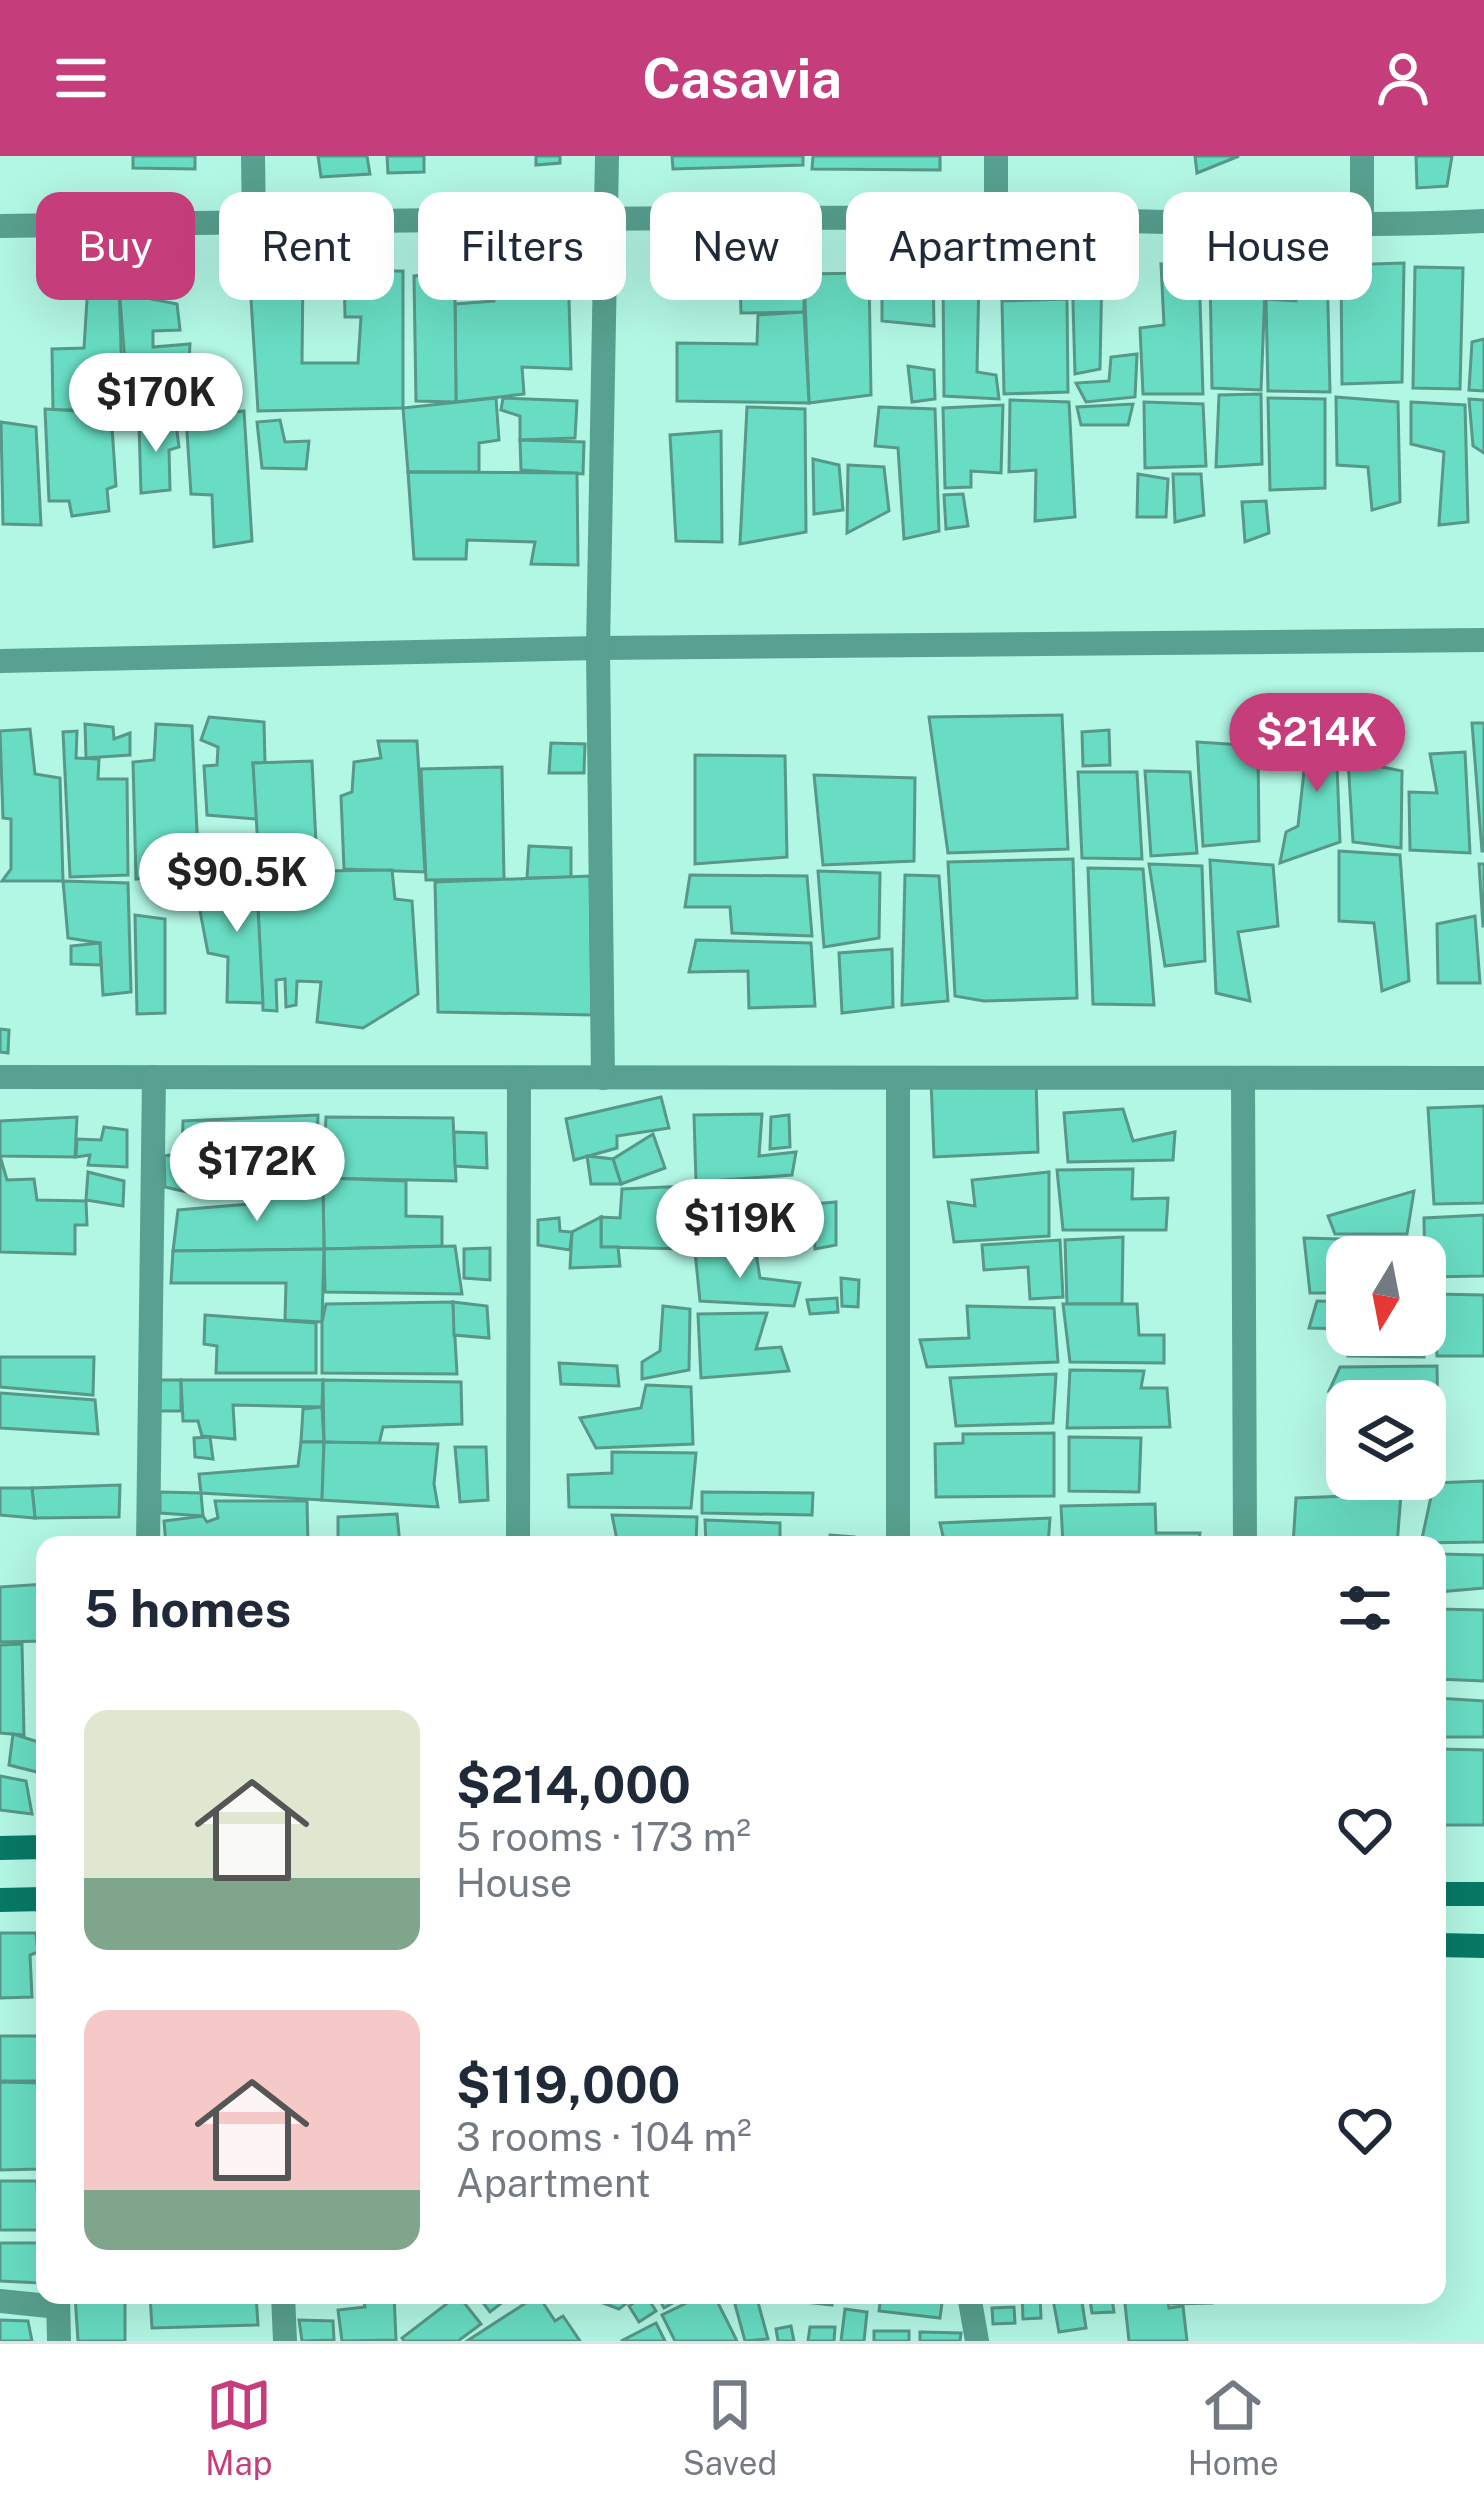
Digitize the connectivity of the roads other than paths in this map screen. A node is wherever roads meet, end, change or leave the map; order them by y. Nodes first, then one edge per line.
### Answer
1 (253, 156) edge
2 (608, 156) edge
3 (996, 156) edge
4 (1362, 156) edge
5 (254, 192) edge
6 (606, 192) edge
7 (995, 192) edge
8 (1362, 192) edge
9 (626, 217) edge
10 (846, 218) edge
11 (1484, 221) edge
12 (219, 223) edge
13 (0, 226) edge
14 (1372, 227) edge
15 (604, 300) edge
16 (1484, 640) edge
17 (598, 649) junction
18 (0, 661) edge
19 (0, 1078) edge
20 (154, 1078) junction
21 (519, 1078) junction
22 (603, 1078) junction
23 (898, 1078) junction
24 (1243, 1078) junction
25 (1484, 1078) edge
26 (148, 1536) edge
27 (518, 1536) edge
28 (898, 1536) edge
29 (1245, 1536) edge
30 (36, 1847) edge
31 (0, 1848) edge
32 (1446, 1894) edge
33 (1484, 1894) edge
34 (36, 1899) edge
35 (0, 1900) edge
36 (1446, 1945) edge
37 (1484, 1946) edge
38 (36, 2301) edge
39 (0, 2302) edge
40 (58, 2304) edge
41 (283, 2304) edge
42 (971, 2304) edge
43 (59, 2341) edge
44 (285, 2341) edge
45 (977, 2341) edge

1 - 5 street
2 - 6 street
3 - 7 street
4 - 8 street
9 - 10 street
11 - 14 street
12 - 13 street
15 - 17 street
16 - 17 street
17 - 18 street
17 - 22 street
19 - 20 street
20 - 21 street
20 - 26 street
21 - 22 street
21 - 27 street
22 - 23 street
23 - 24 street
23 - 28 street
24 - 25 street
24 - 29 street
30 - 31 main road
32 - 33 main road
34 - 35 main road
36 - 37 main road
38 - 39 street
40 - 43 street
41 - 44 street
42 - 45 street

